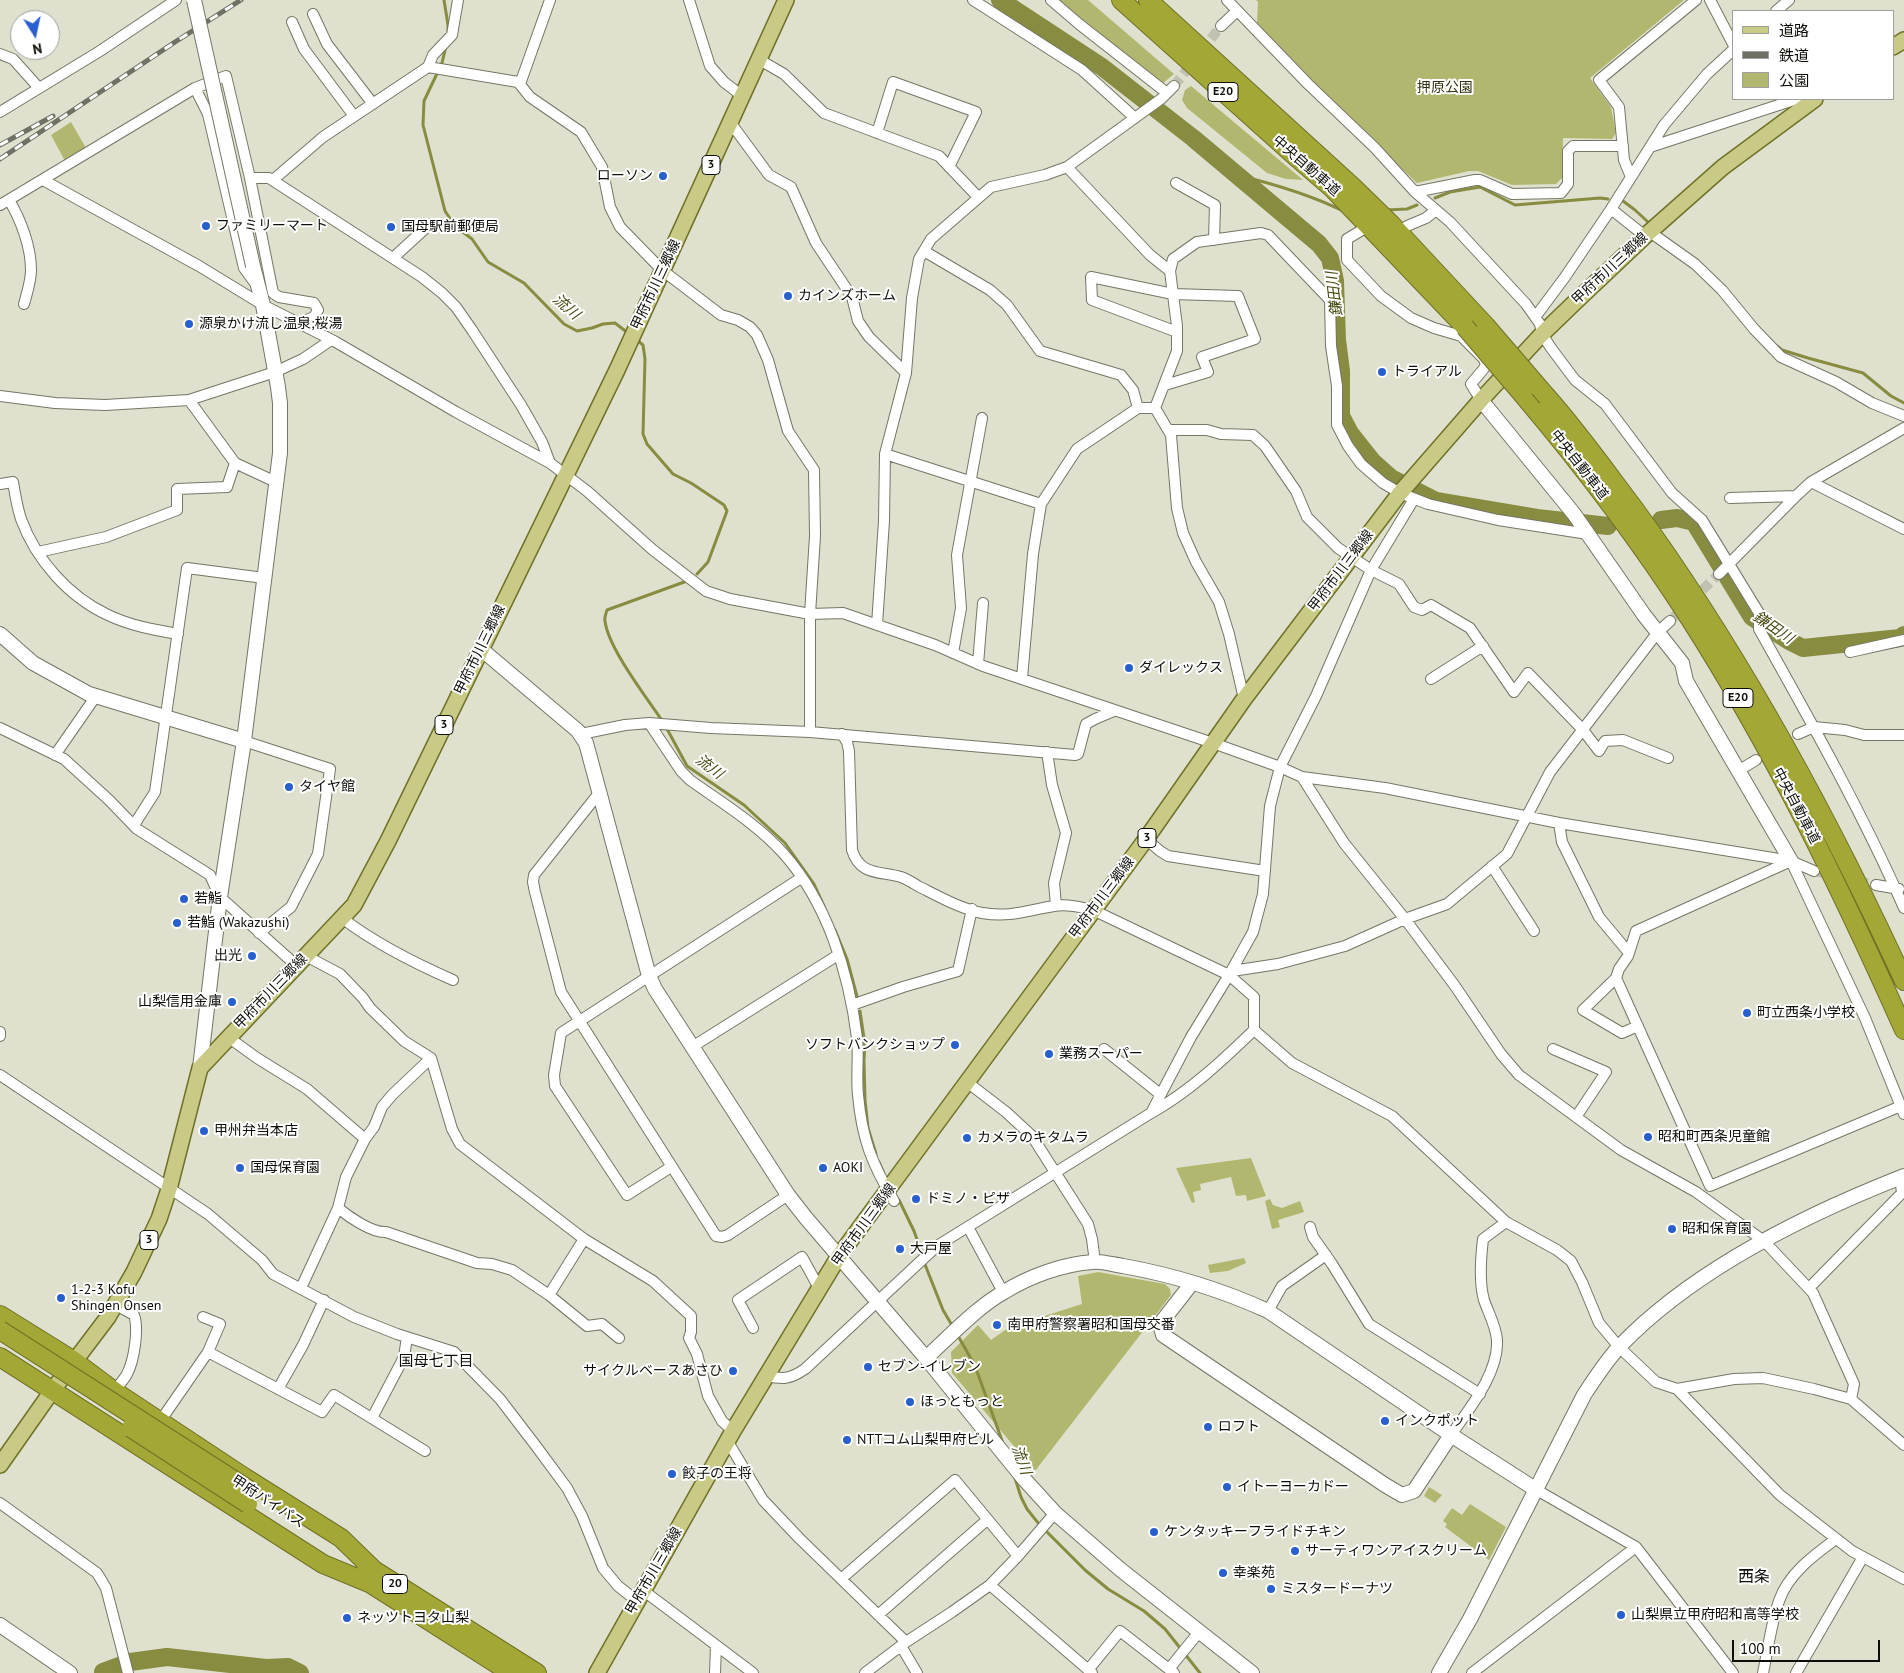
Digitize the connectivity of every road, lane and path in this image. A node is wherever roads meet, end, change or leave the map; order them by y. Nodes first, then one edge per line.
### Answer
1 (176, 0) edge
2 (194, 0) edge
3 (458, 0) edge
4 (550, 0) edge
5 (689, 0) edge
6 (786, 0) edge
7 (973, 0) edge
8 (1052, 0) edge
9 (1121, 0) edge
10 (1148, 0) edge
11 (1227, 0) edge
12 (1696, 0) edge
13 (1710, 0) edge
14 (1789, 0) edge
15 (989, 4) edge
16 (1777, 10) edge
17 (1237, 11) junction
18 (313, 14) dead end
19 (292, 22) dead end
20 (1221, 26) tunnel mouth
21 (1732, 42) edge
22 (1732, 51) edge
23 (0, 54) edge
24 (758, 59) junction
25 (428, 66) junction
26 (520, 84) junction
27 (39, 88) junction
28 (195, 88) junction
29 (741, 95) junction
30 (1804, 100) edge
31 (1806, 100) edge
32 (373, 104) junction
33 (0, 112) edge
34 (354, 116) junction
35 (1138, 116) junction
36 (730, 122) junction
37 (877, 133) junction
38 (1623, 146) junction
39 (1650, 147) junction
40 (949, 167) junction
41 (1067, 167) junction
42 (1631, 177) junction
43 (250, 178) junction
44 (43, 180) junction
45 (273, 180) junction
46 (1176, 183) dead end
47 (1415, 192) junction
48 (978, 197) junction
49 (4, 203) edge
50 (1611, 209) junction
51 (1436, 210) junction
52 (430, 224) dead end
53 (1399, 225) junction
54 (1366, 228) junction
55 (1648, 234) junction
56 (1214, 240) junction
57 (924, 251) junction
58 (393, 258) junction
59 (662, 270) junction
60 (1170, 271) junction
61 (258, 288) junction
62 (1174, 294) junction
63 (24, 304) dead end
64 (262, 305) junction
65 (1536, 316) junction
66 (300, 323) junction
67 (1178, 332) junction
68 (1542, 334) junction
69 (331, 340) junction
70 (275, 372) junction
71 (906, 373) junction
72 (1165, 385) junction
73 (0, 396) edge
74 (188, 400) junction
75 (1481, 400) junction
76 (1138, 408) junction
77 (1155, 408) junction
78 (1904, 416) edge
79 (982, 418) dead end
80 (1904, 428) edge
81 (1169, 430) junction
82 (885, 454) junction
83 (234, 462) junction
84 (550, 463) junction
85 (566, 474) junction
86 (278, 482) junction
87 (971, 482) junction
88 (1812, 482) junction
89 (0, 484) edge
90 (1400, 493) junction
91 (1796, 496) junction
92 (1730, 498) dead end
93 (1414, 499) junction
94 (1041, 504) junction
95 (1904, 529) edge
96 (1588, 534) junction
97 (38, 552) junction
98 (1350, 558) junction
99 (1729, 563) junction
100 (1371, 570) junction
101 (1719, 574) tunnel mouth
102 (264, 578) junction
103 (984, 603) dead end
104 (810, 614) junction
105 (1670, 621) tunnel mouth
106 (877, 625) junction
107 (1658, 632) junction
108 (0, 634) edge
109 (178, 634) junction
110 (1904, 640) edge
111 (1483, 646) junction
112 (481, 648) junction
113 (1850, 652) dead end
114 (953, 653) junction
115 (978, 664) junction
116 (1022, 678) junction
117 (1431, 679) dead end
118 (96, 696) junction
119 (1244, 699) junction
120 (1114, 711) junction
121 (166, 717) junction
122 (653, 723) junction
123 (0, 728) edge
124 (1814, 728) junction
125 (1583, 730) junction
126 (810, 732) junction
127 (581, 734) junction
128 (842, 734) junction
129 (1798, 734) dead end
130 (1904, 735) edge
131 (244, 741) junction
132 (1214, 743) junction
133 (1047, 752) junction
134 (55, 755) junction
135 (1668, 758) dead end
136 (1756, 760) dead end
137 (1280, 767) junction
138 (1738, 770) junction
139 (1302, 777) junction
140 (599, 793) junction
141 (1527, 816) junction
142 (1559, 823) junction
143 (134, 825) junction
144 (1146, 839) junction
145 (1792, 861) junction
146 (1492, 866) junction
147 (1265, 871) junction
148 (1814, 871) tunnel mouth
149 (801, 878) junction
150 (1876, 885) tunnel mouth
151 (1900, 889) edge
152 (220, 897) junction
153 (1056, 905) junction
154 (1904, 908) edge
155 (972, 909) junction
156 (1092, 910) junction
157 (342, 918) junction
158 (1405, 919) junction
159 (1534, 931) dead end
160 (259, 933) junction
161 (1629, 953) junction
162 (838, 955) junction
163 (301, 961) junction
164 (1231, 973) junction
165 (649, 976) junction
166 (1616, 978) junction
167 (453, 980) dead end
168 (1904, 981) edge
169 (852, 1005) junction
170 (578, 1021) junction
171 (1638, 1026) junction
172 (1254, 1030) junction
173 (1904, 1030) edge
174 (228, 1037) junction
175 (692, 1047) junction
176 (1104, 1049) dead end
177 (1553, 1049) dead end
178 (431, 1058) junction
179 (200, 1068) junction
180 (0, 1075) edge
181 (967, 1082) junction
182 (1160, 1094) junction
183 (1902, 1110) edge
184 (1151, 1113) junction
185 (1576, 1117) junction
186 (365, 1140) junction
187 (671, 1166) junction
188 (1056, 1172) junction
189 (1902, 1176) edge
190 (169, 1188) junction
191 (788, 1195) junction
192 (891, 1196) junction
193 (338, 1208) junction
194 (1506, 1222) junction
195 (968, 1227) junction
196 (1310, 1227) dead end
197 (584, 1239) junction
198 (1764, 1241) junction
199 (1326, 1255) junction
200 (839, 1256) junction
201 (1095, 1262) junction
202 (1192, 1283) junction
203 (301, 1288) junction
204 (820, 1288) junction
205 (1809, 1288) junction
206 (1003, 1292) junction
207 (549, 1294) junction
208 (324, 1300) junction
209 (877, 1300) junction
210 (116, 1304) junction
211 (1268, 1311) junction
212 (0, 1315) edge
213 (204, 1317) dead end
214 (753, 1328) dead end
215 (0, 1330) edge
216 (407, 1337) junction
217 (619, 1338) dead end
218 (0, 1344) edge
219 (1619, 1347) junction
220 (208, 1352) junction
221 (0, 1357) edge
222 (926, 1358) junction
223 (74, 1362) junction
224 (765, 1376) junction
225 (278, 1389) junction
226 (1677, 1389) junction
227 (52, 1391) junction
228 (114, 1391) junction
229 (1480, 1394) junction
230 (1851, 1399) junction
231 (372, 1418) junction
232 (161, 1420) junction
233 (1451, 1435) junction
234 (730, 1436) junction
235 (1904, 1445) edge
236 (425, 1451) dead end
237 (0, 1465) edge
238 (1535, 1489) junction
239 (251, 1498) junction
240 (0, 1503) edge
241 (1055, 1513) junction
242 (987, 1520) junction
243 (1836, 1539) junction
244 (1636, 1547) junction
245 (1018, 1556) junction
246 (1863, 1557) junction
247 (373, 1577) junction
248 (842, 1579) junction
249 (1904, 1579) edge
250 (990, 1585) junction
251 (640, 1596) junction
252 (878, 1615) junction
253 (0, 1625) edge
254 (1199, 1632) junction
255 (904, 1644) junction
256 (716, 1646) junction
257 (1090, 1671) edge
258 (1171, 1671) edge
259 (70, 1673) edge
260 (128, 1673) edge
261 (511, 1673) edge
262 (537, 1673) edge
263 (597, 1673) edge
264 (715, 1673) edge
265 (753, 1673) edge
266 (866, 1673) edge
267 (917, 1673) edge
268 (1252, 1673) edge
269 (1439, 1673) edge
270 (1472, 1673) edge
271 (1733, 1673) edge
272 (1764, 1673) edge
273 (1796, 1673) edge

1 - 27 street
2 - 61 street, bridge
3 - 25 street
4 - 26 street
5 - 29 street
6 - 24 main road, 甲府市川三郷線 / 3
7 - 15 street
8 - 35 street
9 - 54 highway, 中央自動車道 / E20
10 - 53 highway, 中央自動車道 / E20
11 - 17 street
12 - 38 street
13 - 21 street
14 - 16 street
15 - 35 street
17 - 20 street
17 - 47 street
18 - 32 street
19 - 34 street
22 - 39 street
23 - 27 street
24 - 29 main road, 甲府市川三郷線 / 3
24 - 37 street
25 - 26 street
25 - 32 street
26 - 59 street
27 - 33 street
28 - 43 street
28 - 44 street
28 - 61 street
29 - 36 main road, 甲府市川三郷線 / 3
30 - 39 street
31 - 55 main road, 甲府市川三郷線 / 3
32 - 34 street
34 - 45 street
35 - 41 street
36 - 59 main road, 甲府市川三郷線 / 3
36 - 71 street
37 - 40 street
37 - 40 street
38 - 42 street
38 - 47 street
39 - 42 street
40 - 48 street
41 - 48 street
41 - 60 street
42 - 50 street
43 - 45 street
43 - 66 street
44 - 49 street
44 - 64 street
45 - 58 street
46 - 56 street
47 - 51 street
48 - 57 street
49 - 63 street
50 - 55 street
50 - 65 street
51 - 53 street
51 - 65 street
52 - 58 street
53 - 168 highway, 中央自動車道 / E20, bridge
54 - 75 street
54 - 173 highway, 中央自動車道 / E20, bridge
55 - 68 main road, 甲府市川三郷線 / 3
55 - 78 street
56 - 60 street
56 - 90 street
57 - 71 street
57 - 76 street
58 - 84 street
59 - 85 main road, 甲府市川三郷線 / 3
59 - 104 street
60 - 62 street
61 - 64 street
62 - 67 street
62 - 67 street
62 - 72 street
64 - 66 street
64 - 70 street
65 - 68 street
66 - 69 street
67 - 72 street
68 - 75 main road, 甲府市川三郷線 / 3
68 - 99 street
69 - 70 street
69 - 84 street
70 - 74 street
70 - 86 street
71 - 82 street
72 - 77 street
73 - 74 street
74 - 83 street
75 - 90 main road, 甲府市川三郷線 / 3
75 - 96 street
76 - 77 street
76 - 94 street
77 - 81 street
79 - 87 street
80 - 88 street
81 - 98 street
81 - 119 street
82 - 87 street
82 - 106 street
83 - 86 street
83 - 97 street
84 - 85 street
85 - 104 street
85 - 112 main road, 甲府市川三郷線 / 3
86 - 102 street
87 - 94 street
87 - 114 street
88 - 91 street
88 - 95 street
89 - 97 street
90 - 93 street
90 - 98 main road, 甲府市川三郷線 / 3
91 - 92 street
91 - 99 street
93 - 96 street
93 - 100 street
94 - 116 street
96 - 107 street
97 - 109 street
98 - 100 street
98 - 119 main road, 甲府市川三郷線 / 3
99 - 101 street
99 - 124 street
100 - 111 street
100 - 137 street
102 - 109 street
102 - 131 street
103 - 115 street
104 - 106 street
104 - 126 street
105 - 107 street
106 - 114 street
107 - 125 street
107 - 138 street
108 - 118 street
109 - 121 street
110 - 113 street
111 - 117 street
111 - 125 street
112 - 127 street
112 - 157 main road, 甲府市川三郷線 / 3
114 - 115 street
115 - 116 street
116 - 120 street
118 - 121 street
118 - 134 street
119 - 132 main road, 甲府市川三郷線 / 3
120 - 132 street
120 - 133 street
121 - 131 street
121 - 143 street
122 - 126 street
122 - 127 street
122 - 149 street
123 - 134 street
124 - 129 street
124 - 130 street
124 - 151 street
125 - 135 street
125 - 141 street
126 - 128 street
127 - 140 street
128 - 133 street
128 - 155 street
131 - 152 street
131 - 160 street
132 - 137 street
132 - 144 main road, 甲府市川三郷線 / 3
133 - 153 street
134 - 143 street
136 - 138 street
137 - 139 street
137 - 147 street
138 - 145 street
139 - 141 street
139 - 158 street
140 - 165 street
140 - 170 street
141 - 142 street
141 - 146 street
142 - 145 street
142 - 161 street
143 - 152 street
144 - 147 street
144 - 156 main road, 甲府市川三郷線 / 3
145 - 148 street
145 - 161 street
145 - 183 street
146 - 158 street
146 - 159 street
147 - 164 street
149 - 162 street
149 - 165 street
150 - 151 street
151 - 154 street
152 - 160 street
152 - 179 street
153 - 155 street
153 - 156 street
155 - 169 street
156 - 164 street
156 - 181 main road, 甲府市川三郷線 / 3
157 - 163 main road, 甲府市川三郷線 / 3
157 - 167 street
158 - 164 street
158 - 185 street
160 - 163 street
161 - 166 street
162 - 169 street
162 - 175 street
163 - 174 main road, 甲府市川三郷線 / 3
163 - 178 street
164 - 172 street
164 - 182 street
165 - 170 street
165 - 175 street
166 - 171 street
166 - 171 street
169 - 192 street
170 - 187 street
170 - 187 street
171 - 183 street
172 - 184 street
172 - 194 street
174 - 179 main road, 甲府市川三郷線 / 3
174 - 186 street
175 - 191 street
176 - 182 street
177 - 185 street
178 - 186 street
178 - 197 street
179 - 190 main road, 甲府市川三郷線 / 3
180 - 190 street
181 - 188 street
181 - 192 main road, 甲府市川三郷線 / 3
182 - 184 street
184 - 188 street
185 - 198 street
186 - 193 street
187 - 191 street
188 - 195 street
188 - 201 street
189 - 198 street
189 - 205 street
190 - 203 street
190 - 210 main road, 甲府市川三郷線 / 3
191 - 200 street
192 - 200 main road, 甲府市川三郷線 / 3
193 - 203 street
193 - 207 street
194 - 219 street
194 - 229 street
195 - 206 street
195 - 209 street
196 - 199 street
197 - 207 street
197 - 234 street
198 - 205 street
198 - 219 street
199 - 211 street
199 - 229 street
200 - 204 main road, 甲府市川三郷線 / 3
200 - 209 street
201 - 202 street
201 - 206 street
202 - 211 street
202 - 233 street
203 - 208 street
204 - 214 street
204 - 224 main road, 甲府市川三郷線 / 3
205 - 230 street
206 - 222 street
207 - 217 street
208 - 216 street
208 - 225 street
209 - 222 street
209 - 224 street
210 - 223 main road, 甲府市川三郷線 / 3
210 - 228 street
211 - 233 street
212 - 223 highway
213 - 220 street
215 - 239 highway, 甲府バイパス / 20, bridge
216 - 231 street
216 - 251 street
218 - 239 highway, 甲府バイパス / 20, bridge
219 - 226 street
219 - 238 street
220 - 225 street
220 - 232 street
221 - 227 highway
222 - 241 street
223 - 227 main road, 甲府市川三郷線 / 3
223 - 228 highway
224 - 234 main road, 甲府市川三郷線 / 3
225 - 231 street
226 - 230 street
226 - 243 street
227 - 237 main road, 3
227 - 247 highway
228 - 232 highway
229 - 233 street
230 - 235 street
231 - 236 street
232 - 247 highway
233 - 238 street
234 - 248 street
234 - 251 main road, 甲府市川三郷線 / 3
238 - 244 street
238 - 269 street
239 - 247 highway, 甲府バイパス / 20
240 - 260 street
241 - 245 street
241 - 254 street
242 - 245 street
242 - 248 street
242 - 252 street
243 - 246 street
243 - 272 street
244 - 270 street
244 - 271 street
245 - 250 street
246 - 249 street
246 - 273 street
247 - 261 highway, 甲府バイパス / 20
247 - 262 highway, 甲府バイパス / 20
248 - 252 street
250 - 255 street
250 - 257 street
251 - 256 street
251 - 263 main road, 甲府市川三郷線 / 3
252 - 255 street
253 - 259 street
254 - 258 street
254 - 268 street
255 - 266 street
255 - 267 street
256 - 264 street
256 - 265 street
257 - 258 street

